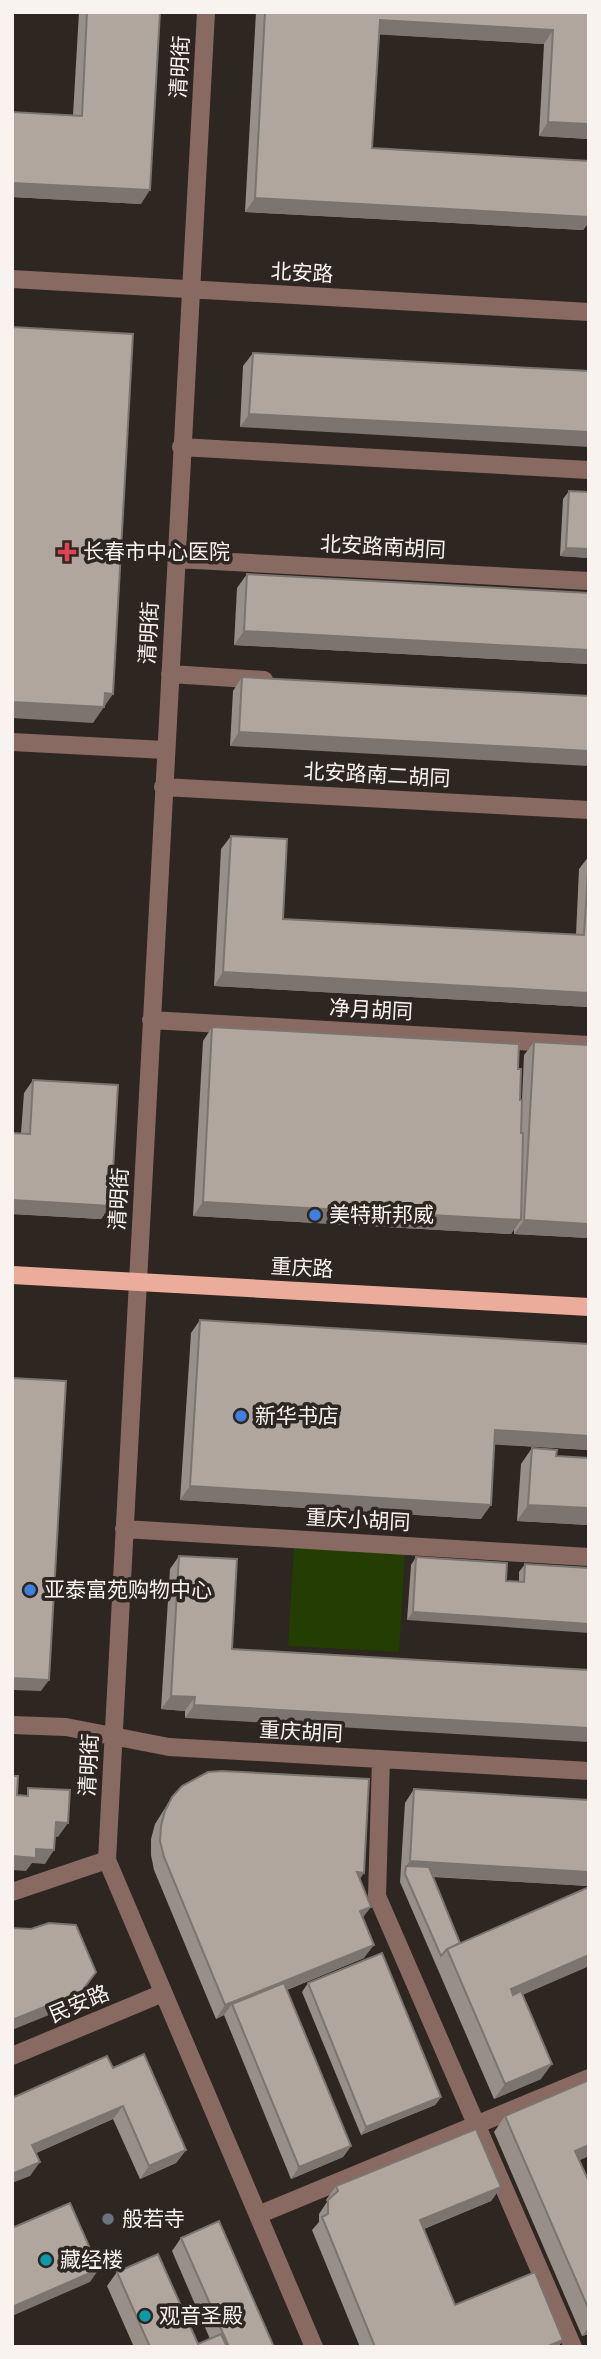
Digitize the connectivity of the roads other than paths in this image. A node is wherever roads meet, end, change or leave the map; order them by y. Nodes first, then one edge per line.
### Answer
1 (206, 12) edge
2 (12, 279) edge
3 (190, 289) junction
4 (589, 312) edge
5 (181, 447) junction
6 (589, 470) edge
7 (176, 559) junction
8 (589, 581) edge
9 (170, 674) junction
10 (281, 680) edge
11 (12, 742) edge
12 (165, 750) junction
13 (163, 786) junction
14 (589, 810) edge
15 (151, 1020) junction
16 (589, 1045) edge
17 (12, 1275) edge
18 (137, 1282) junction
19 (589, 1307) edge
20 (124, 1529) junction
21 (589, 1557) edge
22 (12, 1725) edge
23 (113, 1736) junction
24 (381, 1759) junction
25 (589, 1771) edge
26 (107, 1860) junction
27 (12, 1892) edge
28 (163, 1993) junction
29 (12, 2056) edge
30 (589, 2078) edge
31 (476, 2124) junction
32 (258, 2215) junction
33 (314, 2347) edge
34 (573, 2347) edge

1 - 3 street, 清明街
2 - 3 street, 北安路
3 - 4 street, 北安路
3 - 5 street, 清明街
5 - 6 street
5 - 7 street, 清明街
7 - 8 street, 北安路南胡同
7 - 9 street, 清明街
9 - 10 street
9 - 12 street, 清明街
11 - 12 street
12 - 13 street, 清明街
13 - 14 street, 北安路南二胡同
13 - 15 street, 清明街
15 - 16 street, 净月胡同
15 - 18 street, 清明街
17 - 18 main road, 重庆路
18 - 19 main road, 重庆路
18 - 20 street, 清明街
20 - 21 street, 重庆小胡同
20 - 23 street, 清明街
22 - 23 street, 重庆胡同
23 - 24 street, 重庆胡同
23 - 26 street, 清明街
24 - 25 street, 重庆胡同
24 - 31 street
26 - 27 street
26 - 28 street, 清明街
28 - 29 street, 民安路
28 - 32 street, 清明街
30 - 31 street
31 - 32 street
31 - 34 street
32 - 33 street, 清明街

